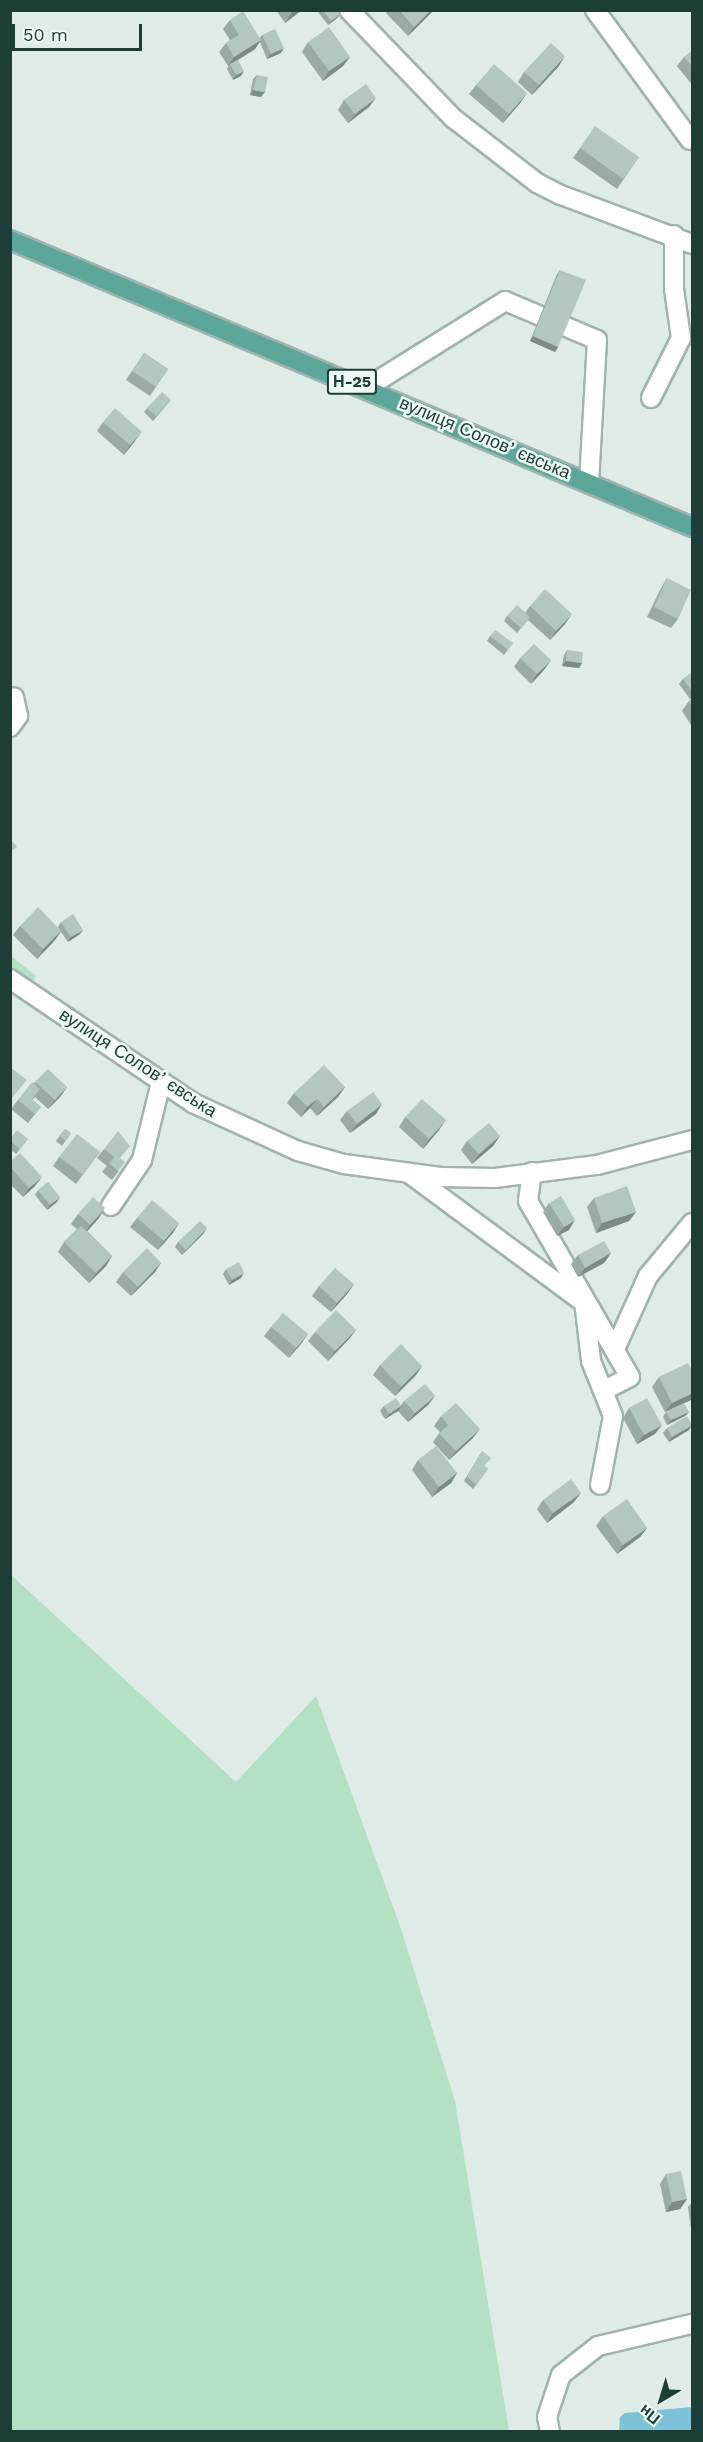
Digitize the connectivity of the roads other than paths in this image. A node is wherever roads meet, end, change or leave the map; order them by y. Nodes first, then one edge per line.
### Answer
1 (349, 10) edge
2 (595, 10) edge
3 (690, 140) dead end
4 (674, 235) junction
5 (10, 240) edge
6 (693, 244) edge
7 (366, 388) junction
8 (651, 398) dead end
9 (589, 481) junction
10 (693, 526) edge
11 (14, 696) dead end
12 (10, 727) edge
13 (10, 979) edge
14 (161, 1082) junction
15 (693, 1140) edge
16 (532, 1172) junction
17 (409, 1174) junction
18 (111, 1206) dead end
19 (693, 1223) edge
20 (584, 1300) junction
21 (615, 1349) junction
22 (604, 1390) junction
23 (600, 1485) dead end
24 (693, 2324) edge
25 (550, 2432) edge

1 - 4 street
2 - 3 street
4 - 6 street
4 - 8 street
5 - 7 main road, вулиця Соловʼєвська / Н-25
7 - 9 main road, вулиця Соловʼєвська / Н-25
7 - 9 street
9 - 10 main road, вулиця Соловʼєвська / Н-25
11 - 12 street
13 - 14 street, вулиця Соловʼєвська
14 - 17 street, вулиця Соловʼєвська
14 - 18 street
15 - 16 street, вулиця Соловʼєвська
16 - 17 street, вулиця Соловʼєвська
16 - 20 street
17 - 20 street
19 - 21 street
20 - 21 street
20 - 22 street
21 - 22 street
22 - 23 street
24 - 25 street

